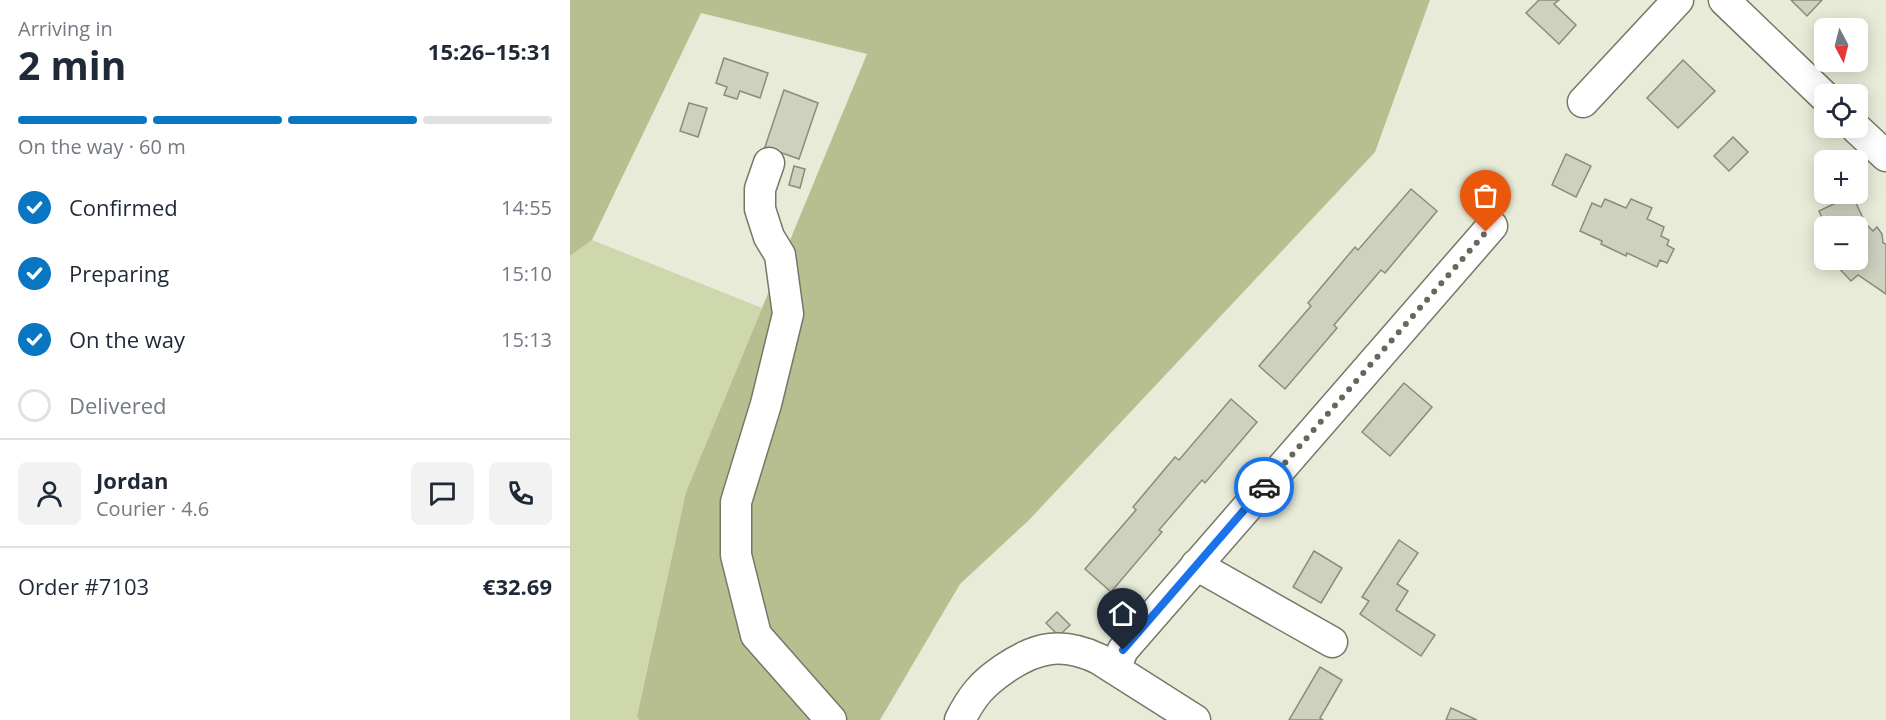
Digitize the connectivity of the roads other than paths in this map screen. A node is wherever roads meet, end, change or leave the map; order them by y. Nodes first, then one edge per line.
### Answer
1 (1678, 0) edge
2 (1724, 0) edge
3 (1814, 86) edge
4 (1583, 102) dead end
5 (1867, 138) edge
6 (1886, 156) edge
7 (769, 163) dead end
8 (1491, 226) dead end
9 (1196, 566) junction
10 (1332, 642) dead end
11 (1114, 668) junction
12 (831, 720) edge
13 (960, 720) edge
14 (1195, 720) edge

1 - 4 street
2 - 3 street
5 - 6 street
7 - 12 street
8 - 9 street
9 - 10 street
9 - 11 street
11 - 13 street
11 - 14 street

